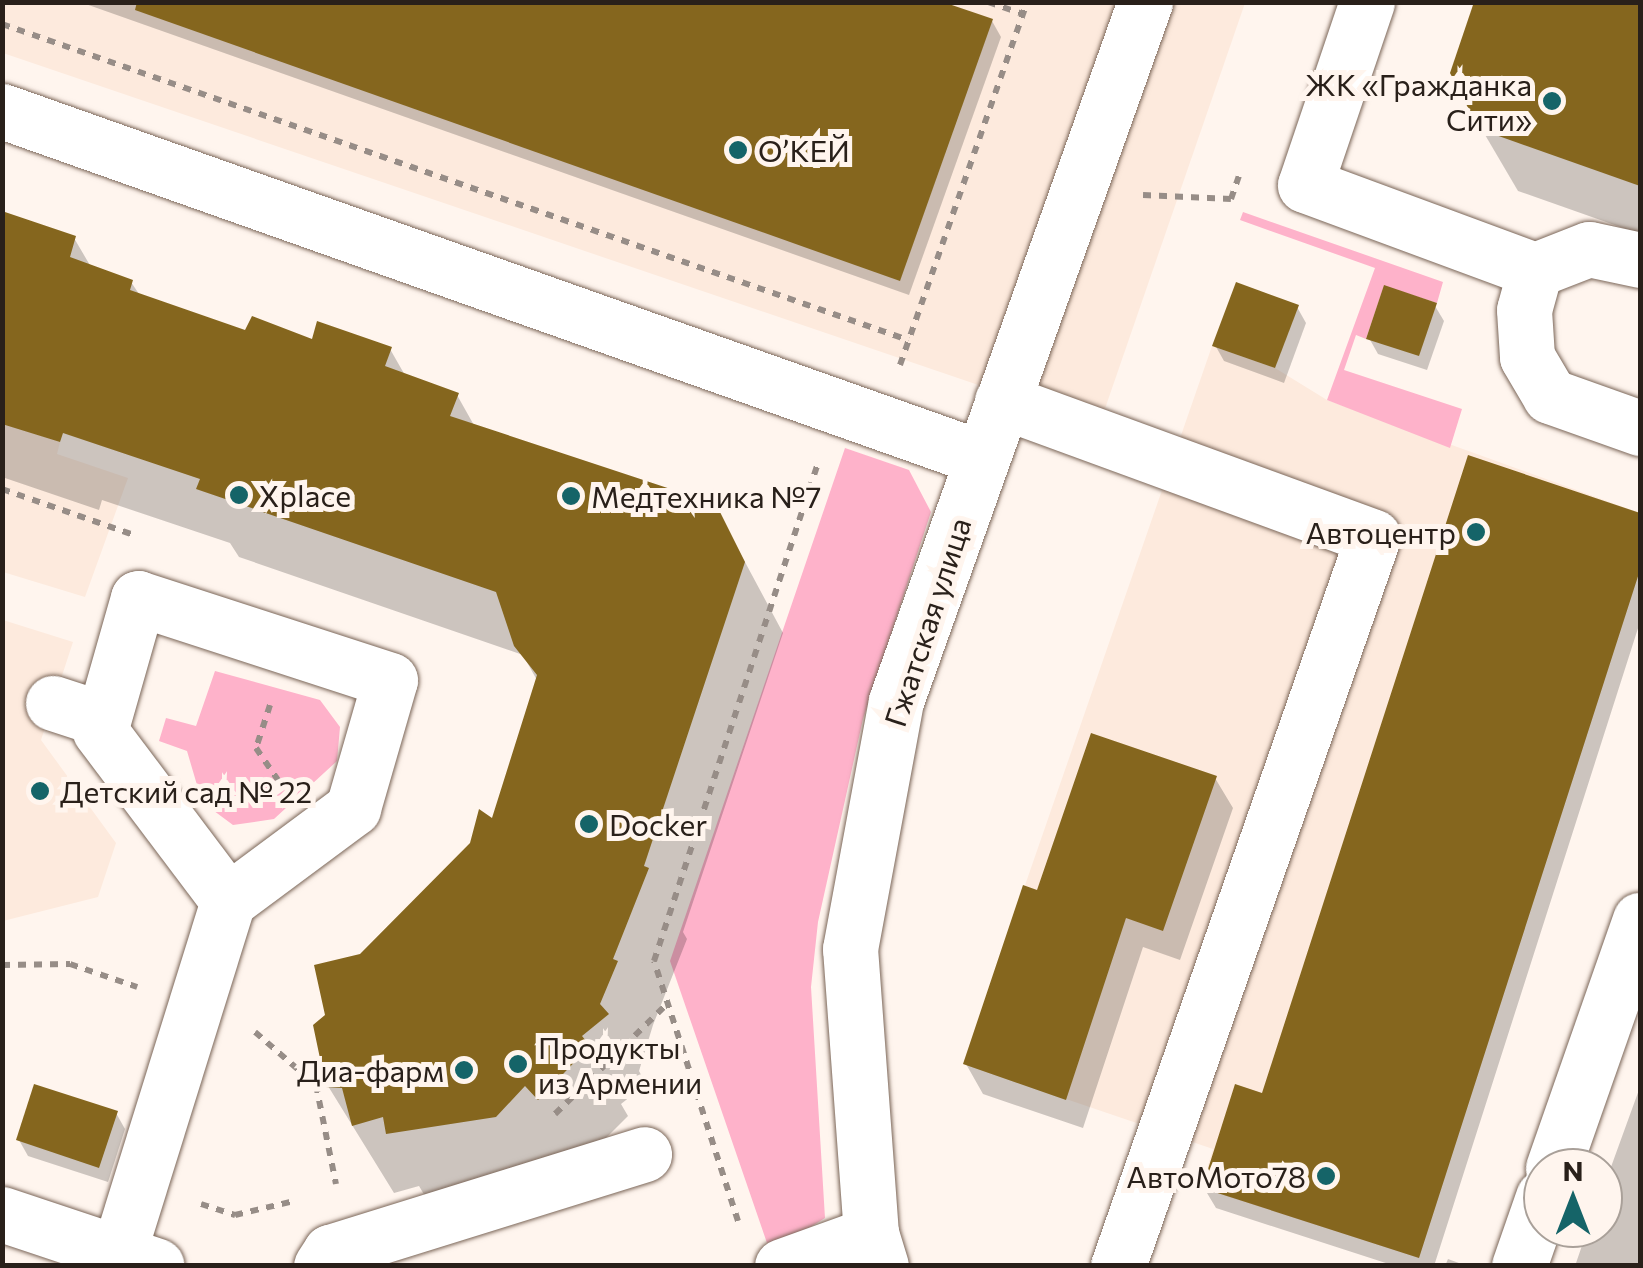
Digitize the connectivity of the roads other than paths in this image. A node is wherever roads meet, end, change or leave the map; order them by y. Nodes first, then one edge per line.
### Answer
1 (1144, 2) edge
2 (1367, 2) edge
3 (2, 111) edge
4 (1640, 260) edge
5 (1535, 270) junction
6 (1002, 402) junction
7 (1640, 428) edge
8 (982, 458) junction
9 (228, 901) junction
10 (1640, 920) edge
11 (1560, 1148) edge
12 (644, 1154) dead end
13 (2, 1214) edge
14 (876, 1250) edge
15 (138, 1258) edge
16 (321, 1266) edge
17 (782, 1266) edge
18 (1118, 1266) edge

1 - 6 street, Гжатская улица
2 - 5 street
3 - 8 street
4 - 5 street
5 - 7 street
6 - 8 street, Гжатская улица
6 - 18 street
8 - 14 street, Гжатская улица
9 - 9 street
9 - 15 street
10 - 11 street
12 - 16 street
13 - 15 street
14 - 17 street

